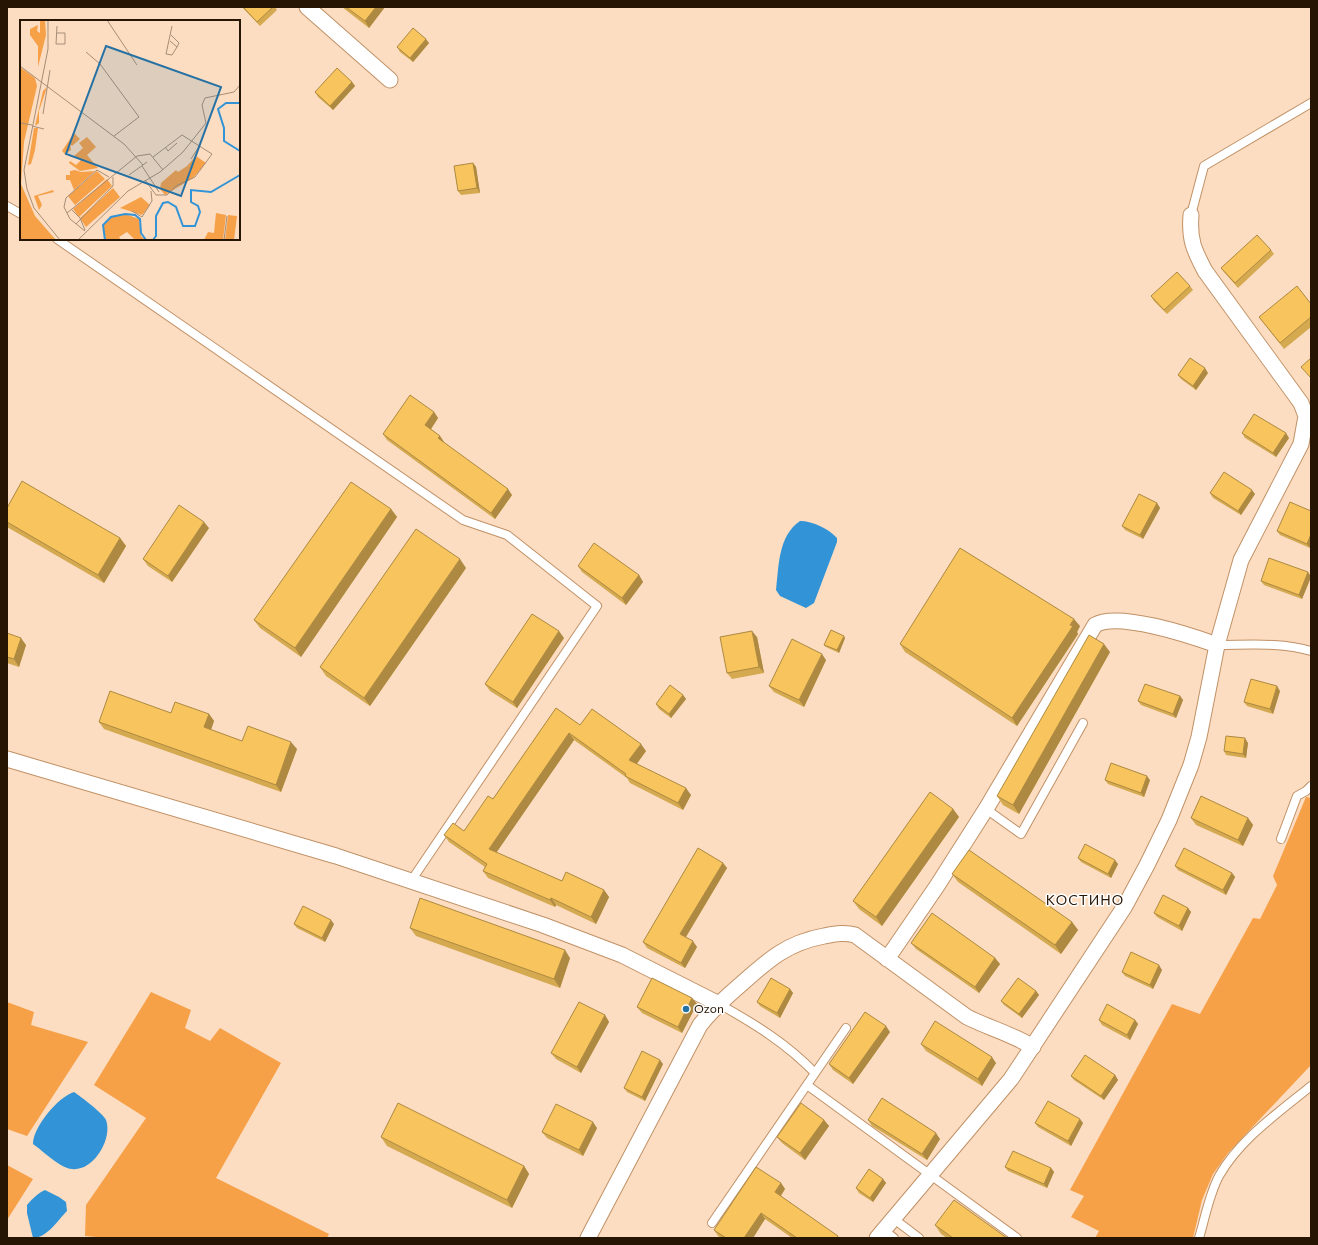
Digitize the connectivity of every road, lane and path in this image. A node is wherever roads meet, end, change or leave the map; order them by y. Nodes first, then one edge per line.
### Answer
1 (307, 7) edge
2 (390, 80) dead end
3 (1311, 103) edge
4 (7, 206) edge
5 (20, 213) edge
6 (1191, 215) joint
7 (59, 240) edge
8 (1217, 645) junction
9 (1311, 651) edge
10 (1083, 723) dead end
11 (7, 759) edge
12 (1311, 786) edge
13 (986, 809) junction
14 (1281, 839) dead end
15 (411, 881) junction
16 (887, 959) junction
17 (719, 1004) junction
18 (846, 1028) dead end
19 (1034, 1047) junction
20 (815, 1073) junction
21 (807, 1085) junction
22 (1311, 1086) edge
23 (932, 1175) junction
24 (712, 1223) dead end
25 (887, 1231) edge
26 (588, 1238) edge
27 (919, 1238) edge
28 (1017, 1238) edge
29 (1200, 1238) edge

1 - 2 street
3 - 6 lane
4 - 5 lane
6 - 8 street
7 - 15 lane
8 - 9 lane
8 - 13 street
8 - 19 street
10 - 13 lane
11 - 15 street
12 - 14 lane
13 - 16 street
15 - 17 street
16 - 17 street
16 - 19 street
17 - 20 lane
17 - 26 street
18 - 20 lane
19 - 23 street
20 - 21 lane
21 - 23 lane
21 - 24 lane
22 - 29 lane
23 - 25 street
23 - 28 lane
25 - 27 lane

